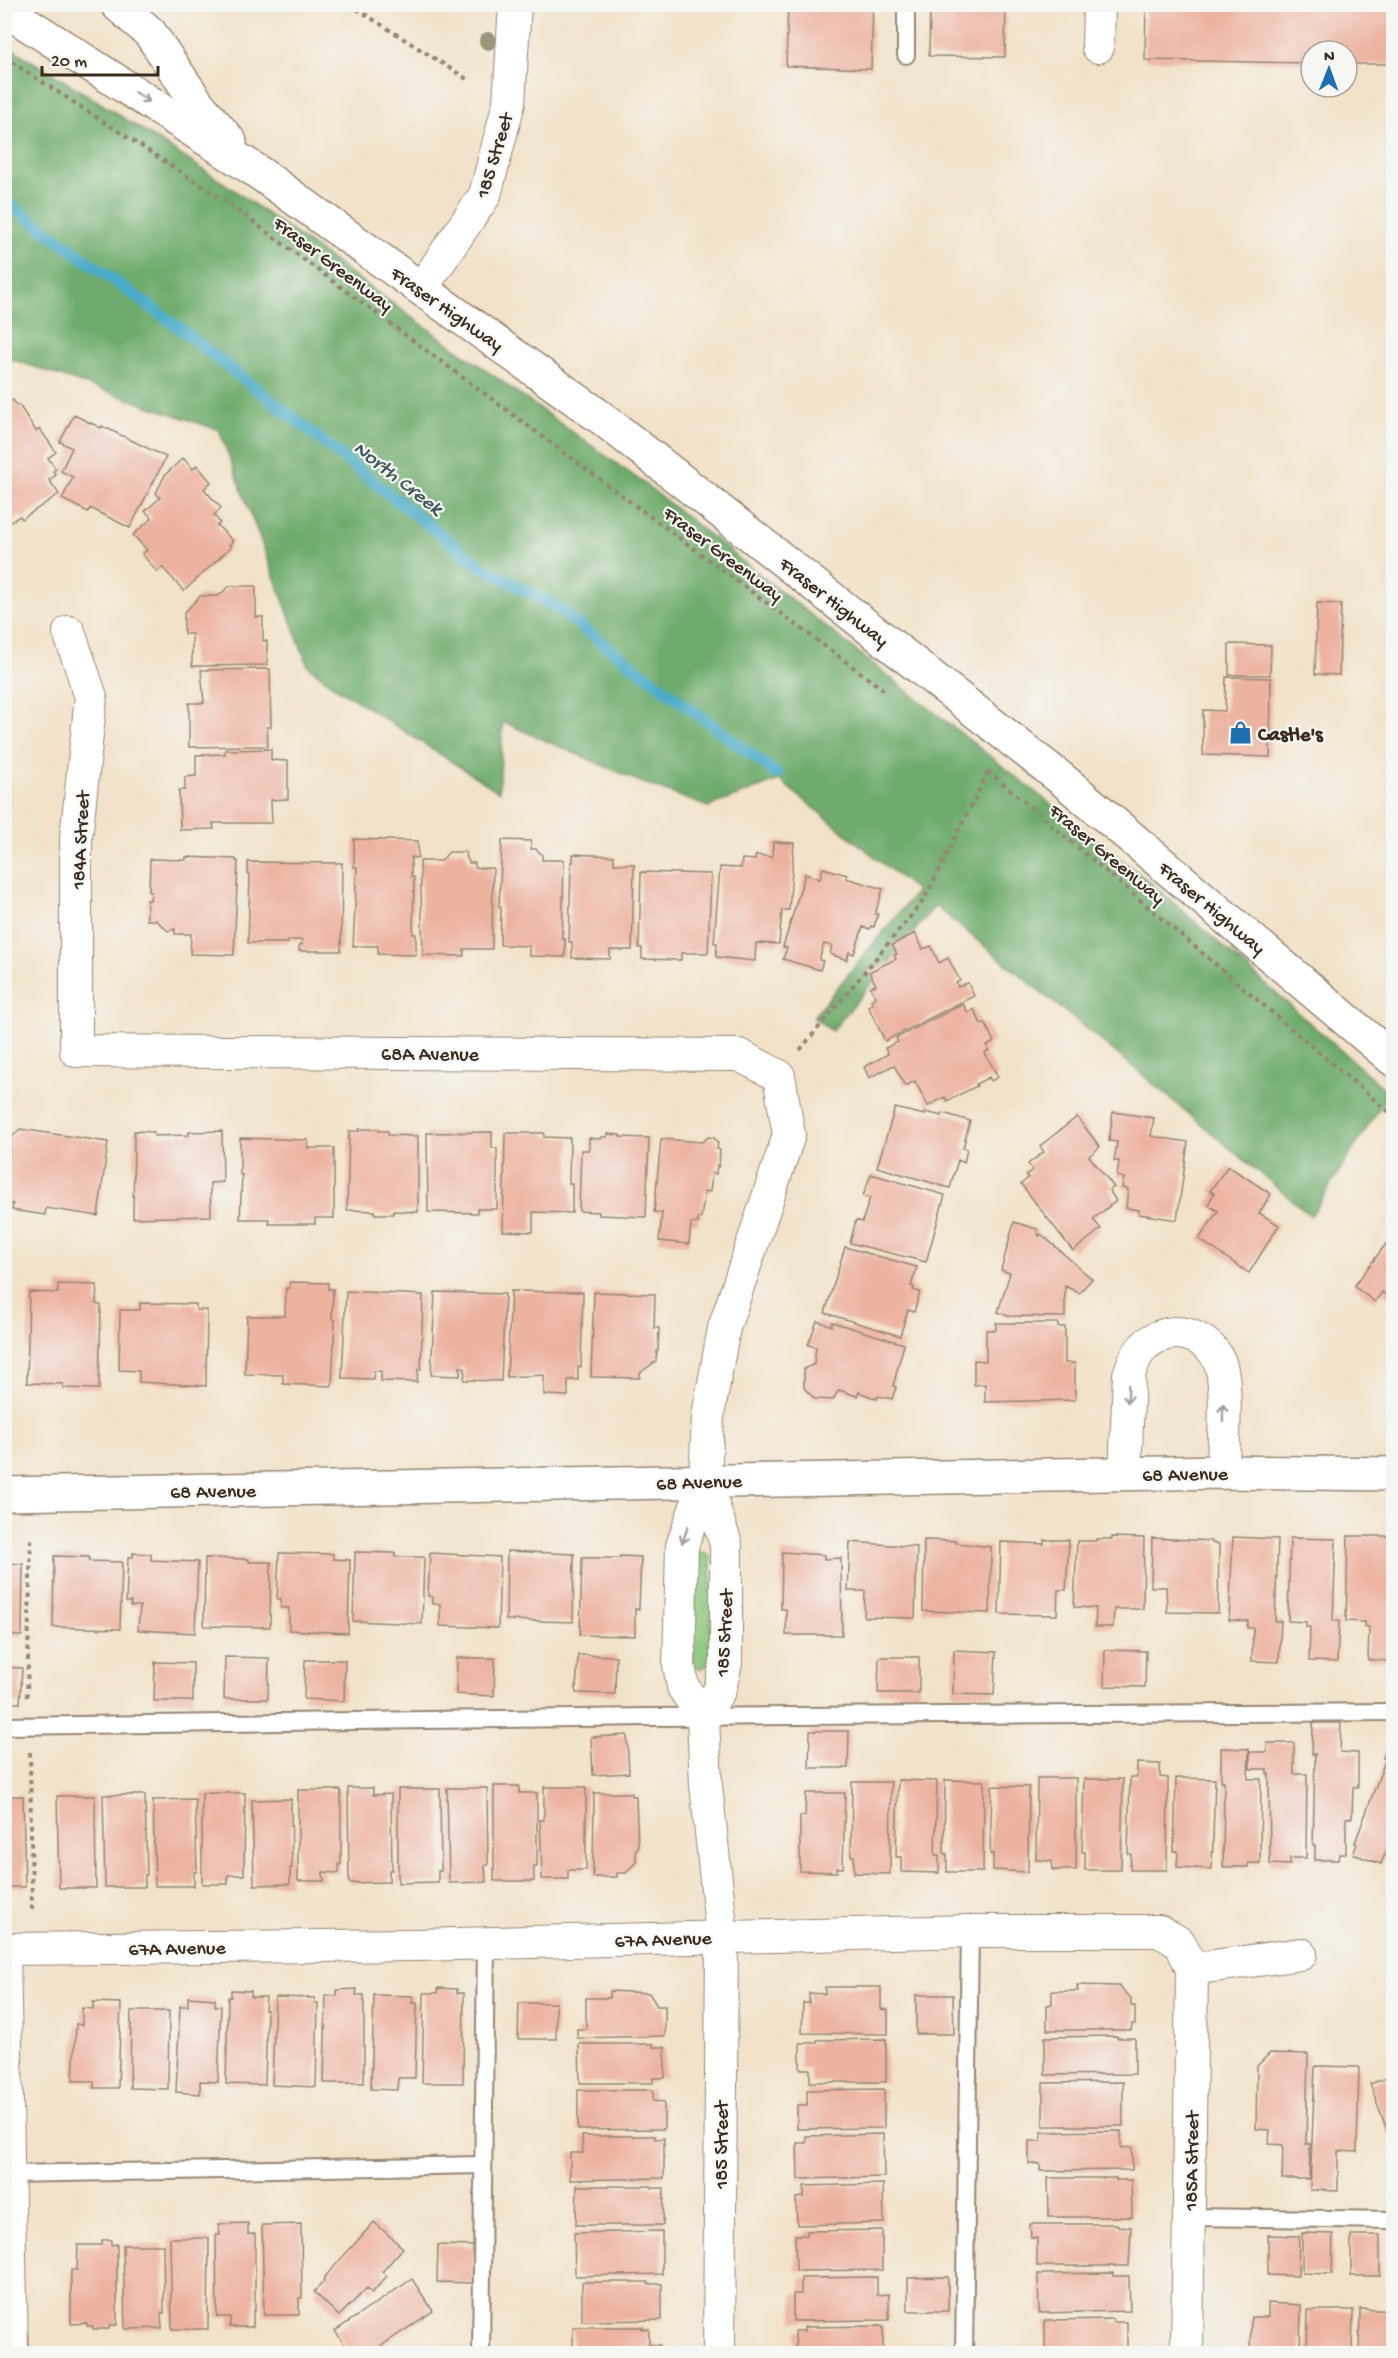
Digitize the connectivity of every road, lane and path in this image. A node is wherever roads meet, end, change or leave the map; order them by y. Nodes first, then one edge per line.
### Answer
1 (117, 4) edge
2 (349, 4) edge
3 (515, 4) edge
4 (906, 4) edge
5 (1099, 4) edge
6 (4, 9) edge
7 (1098, 47) dead end
8 (906, 55) dead end
9 (4, 57) edge
10 (470, 81) dead end
11 (255, 170) junction
12 (421, 289) junction
13 (69, 632) dead end
14 (898, 700) dead end
15 (980, 764) dead end
16 (988, 772) junction
17 (810, 1039) dead end
18 (76, 1051) joint
19 (1394, 1060) edge
20 (779, 1076) joint
21 (1394, 1116) edge
22 (1223, 1472) junction
23 (1125, 1474) junction
24 (1394, 1474) edge
25 (705, 1480) junction
26 (4, 1494) edge
27 (32, 1539) dead end
28 (28, 1706) dead end
29 (1394, 1712) edge
30 (704, 1717) junction
31 (4, 1726) edge
32 (30, 1748) dead end
33 (32, 1918) dead end
34 (970, 1931) junction
35 (722, 1936) junction
36 (486, 1943) junction
37 (4, 1951) edge
38 (1301, 1954) dead end
39 (1192, 1969) junction
40 (483, 2165) junction
41 (9, 2174) junction
42 (1189, 2217) junction
43 (1394, 2220) edge
44 (12, 2354) edge
45 (481, 2354) edge
46 (719, 2354) edge
47 (964, 2354) edge
48 (1187, 2354) edge

1 - 11 main road, Fraser Highway
2 - 10 path
3 - 12 street, 185 Street
4 - 8 lane
5 - 7 street
6 -> 11 main road, Fraser Highway
9 - 14 path, Fraser Greenway
11 - 12 main road, Fraser Highway
12 - 19 main road, Fraser Highway
13 - 18 street, 184A Street
15 - 16 path, Fraser Greenway
16 - 17 path
16 - 21 path, Fraser Greenway
18 - 20 street, 68A Avenue
20 - 25 street, 185 Street
22 - 23 main road, 68 Avenue
22 -> 23 street
22 - 24 main road, 68 Avenue
23 - 25 main road, 68 Avenue
25 - 26 main road, 68 Avenue
25 - 30 street, 185 Street
25 -> 30 street, 185 Street
27 - 28 path
29 - 30 lane
30 - 31 lane
30 - 35 street, 185 Street
32 - 33 path
34 - 35 street, 67A Avenue
34 - 39 street, 67A Avenue
34 - 47 lane
35 - 36 street, 67A Avenue
35 - 46 street, 185 Street
36 - 37 street, 67A Avenue
36 - 40 lane
37 - 41 street
38 - 39 street
39 - 42 street, 185A Street
40 - 41 lane
40 - 45 lane
41 - 44 street
42 - 43 lane
42 - 48 street, 185A Street

